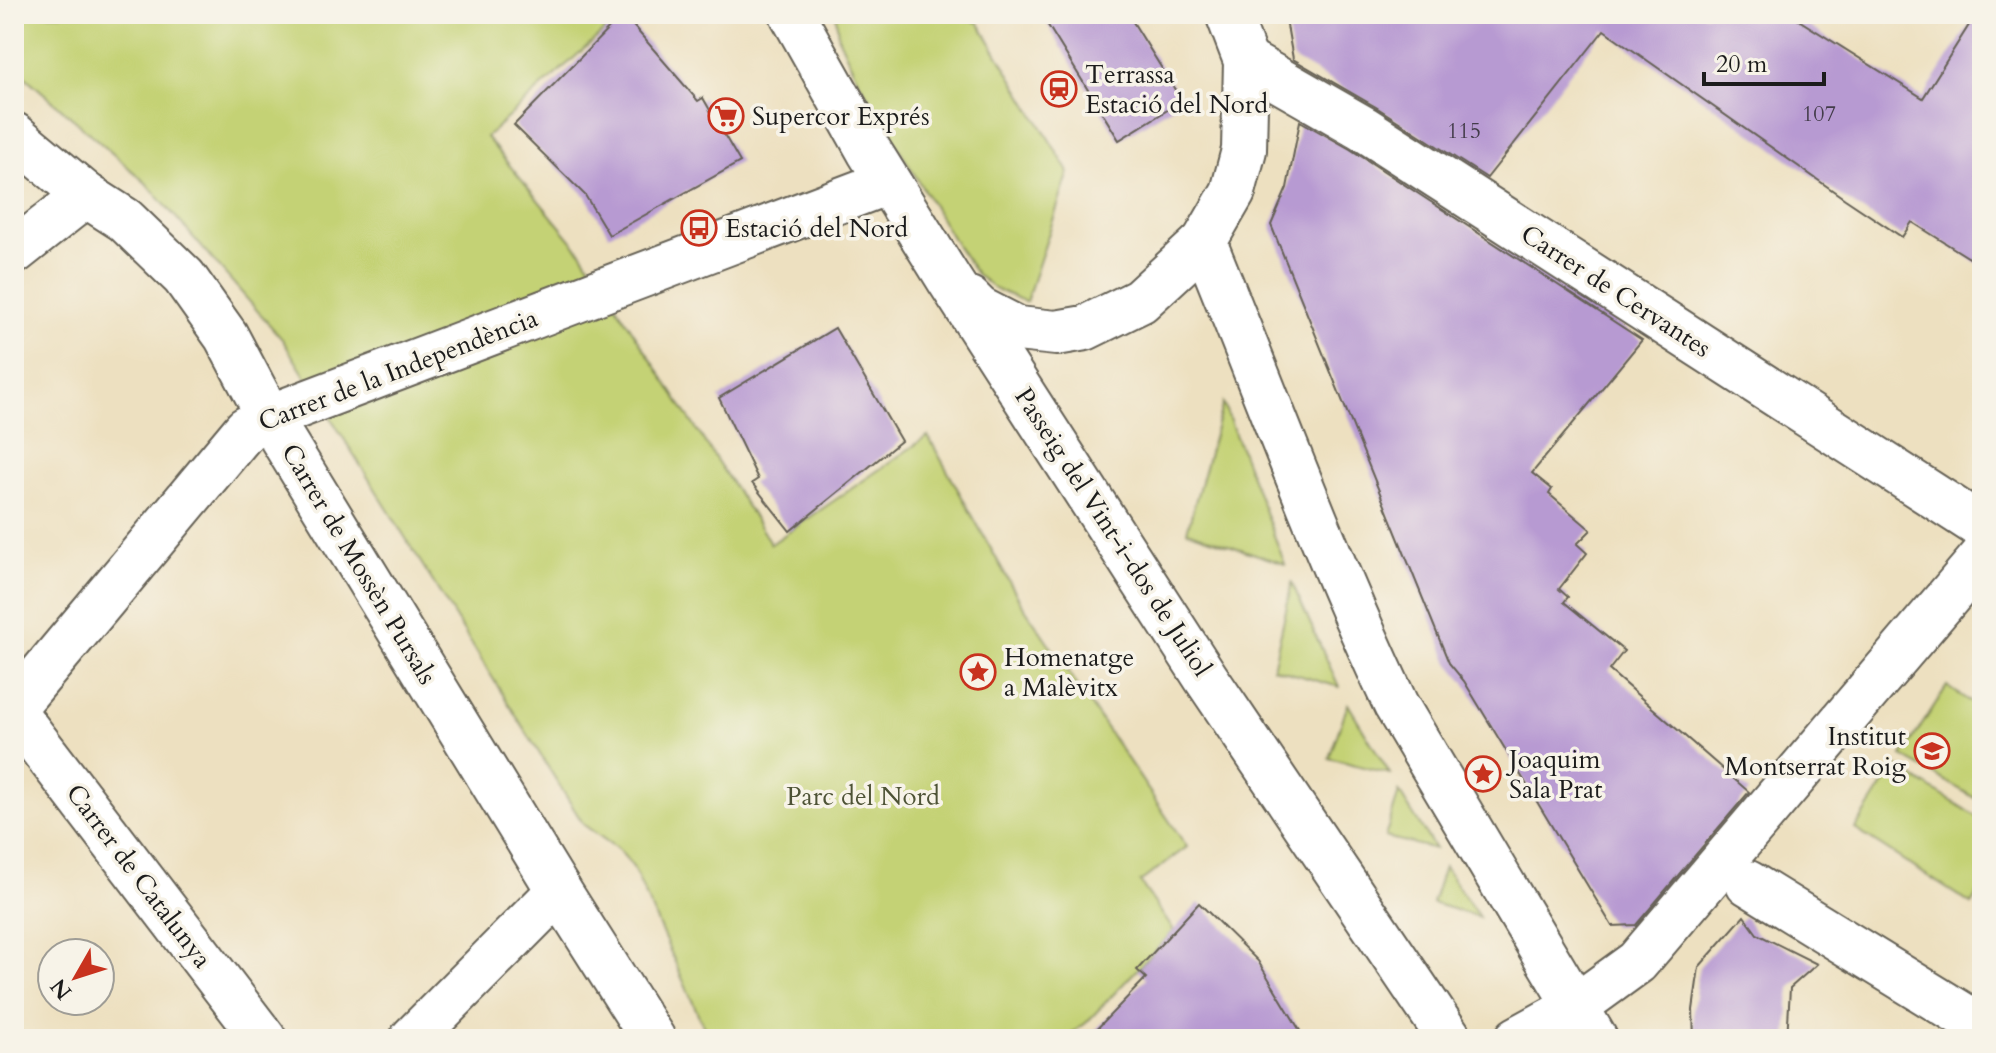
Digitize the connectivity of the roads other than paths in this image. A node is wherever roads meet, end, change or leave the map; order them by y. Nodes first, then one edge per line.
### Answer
1 (1228, 14) edge
2 (805, 25) edge
3 (1246, 61) junction
4 (14, 135) edge
5 (888, 182) junction
6 (86, 195) junction
7 (1204, 242) junction
8 (14, 252) edge
9 (950, 281) junction
10 (269, 417) junction
11 (1982, 527) edge
12 (1982, 557) edge
13 (14, 710) edge
14 (1748, 883) dead end
15 (559, 891) junction
16 (1585, 1023) edge
17 (1982, 1027) edge
18 (264, 1039) edge
19 (412, 1039) edge
20 (653, 1039) edge
21 (1450, 1039) edge
22 (1517, 1039) edge

1 - 3 street
2 - 5 street, Passeig del Vint-i-dos de Juliol
3 - 7 street
3 - 11 street, Carrer de Cervantes
4 - 6 street, Carrer de Mossèn Pursals
5 - 9 street, Passeig del Vint-i-dos de Juliol
5 - 10 street, Carrer de la Independència
6 - 8 street
6 - 10 street, Carrer de Mossèn Pursals
7 - 9 street
7 - 16 street
9 - 21 street, Passeig del Vint-i-dos de Juliol
10 - 13 street, Carrer de la Independència
10 - 15 street, Carrer de Mossèn Pursals
12 - 16 street
13 - 18 street, Carrer de Catalunya
14 - 17 street
15 - 19 street
15 - 20 street, Carrer de Mossèn Pursals
16 - 22 street

